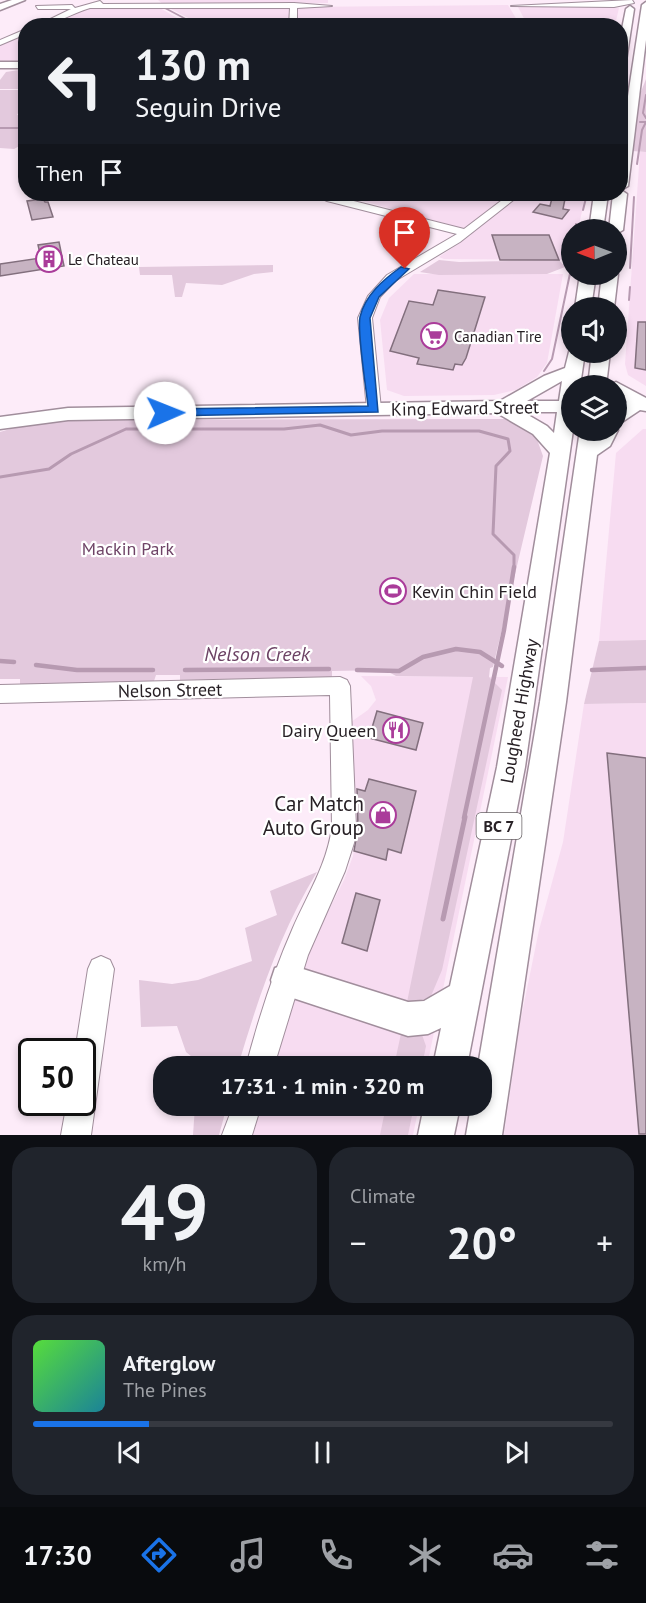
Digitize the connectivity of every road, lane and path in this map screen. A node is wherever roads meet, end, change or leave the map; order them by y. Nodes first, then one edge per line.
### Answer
1 (21, 0) edge
2 (111, 0) edge
3 (333, 2) edge
4 (631, 4) edge
5 (294, 5) junction
6 (646, 5) edge
7 (88, 6) junction
8 (514, 6) dead end
9 (0, 7) edge
10 (38, 7) dead end
11 (59, 18) edge
12 (293, 18) edge
13 (628, 19) edge
14 (18, 35) edge
15 (0, 43) edge
16 (642, 64) edge
17 (0, 65) edge
18 (18, 65) edge
19 (641, 76) edge
20 (628, 148) edge
21 (339, 201) edge
22 (506, 201) edge
23 (601, 201) edge
24 (619, 201) edge
25 (598, 219) edge
26 (617, 219) edge
27 (464, 232) junction
28 (573, 363) edge
29 (561, 406) edge
30 (501, 407) junction
31 (374, 409) junction
32 (0, 423) edge
33 (561, 435) edge
34 (586, 441) edge
35 (0, 694) edge
36 (100, 969) dead end
37 (287, 980) junction
38 (464, 996) junction
39 (90, 1038) edge
40 (263, 1056) edge
41 (452, 1056) edge
42 (79, 1116) edge
43 (244, 1116) edge
44 (440, 1116) edge
45 (76, 1135) edge
46 (237, 1135) edge
47 (436, 1135) edge
48 (484, 1135) edge

1 - 9 main road
2 - 7 street
3 - 5 street
4 - 8 street
4 - 13 main road
5 - 7 street
5 - 12 street
6 - 16 main road
7 - 10 street
7 - 11 street
14 - 15 street
16 - 19 main road
17 - 18 main road
19 - 20 main road
21 - 27 street
22 - 27 street
23 - 25 main road
24 - 26 main road
27 - 31 street
28 - 30 main road
29 - 30 main road, King Edward Street
30 - 31 main road, King Edward Street
30 - 33 main road
31 - 32 main road, King Edward Street
34 - 38 main road, Lougheed Highway / BC 7
34 - 48 main road, Lougheed Highway / BC 7
35 - 37 street, Nelson Street
36 - 39 street
37 - 38 main road
37 - 40 street
38 - 41 main road, Lougheed Highway / BC 7
42 - 45 street
43 - 46 street
44 - 47 main road

